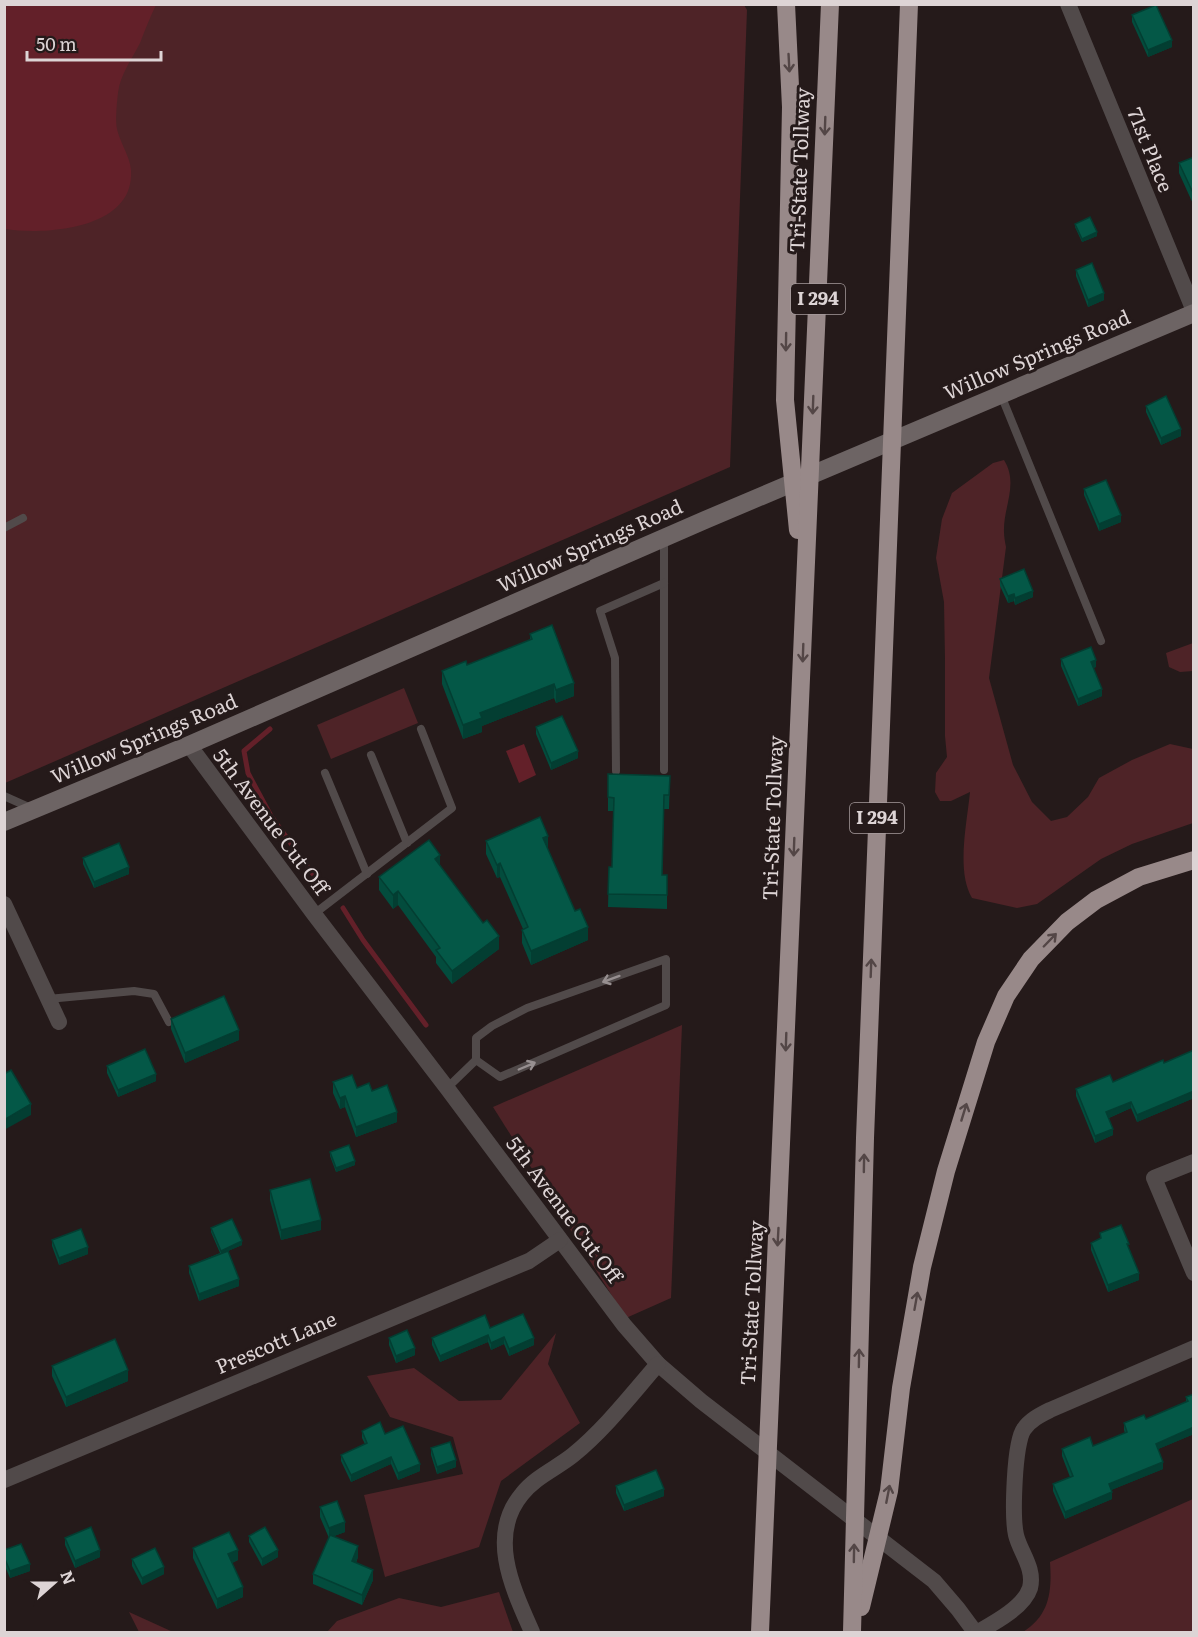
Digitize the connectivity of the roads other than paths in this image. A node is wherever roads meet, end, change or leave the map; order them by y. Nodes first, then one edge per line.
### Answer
1 (786, 4) edge
2 (830, 4) edge
3 (909, 4) edge
4 (1068, 4) edge
5 (1194, 312) edge
6 (1001, 394) junction
7 (23, 518) dead end
8 (4, 528) edge
9 (664, 538) junction
10 (664, 583) junction
11 (805, 594) junction
12 (1101, 641) dead end
13 (421, 729) dead end
14 (189, 746) junction
15 (371, 755) dead end
16 (664, 770) dead end
17 (616, 771) dead end
18 (325, 773) dead end
19 (4, 796) edge
20 (34, 809) junction
21 (4, 822) edge
22 (407, 843) junction
23 (1194, 860) edge
24 (366, 874) junction
25 (4, 904) edge
26 (314, 914) junction
27 (48, 999) junction
28 (58, 1022) dead end
29 (169, 1022) edge
30 (476, 1060) junction
31 (447, 1088) junction
32 (1194, 1162) edge
33 (560, 1240) junction
34 (1194, 1274) edge
35 (1194, 1348) edge
36 (658, 1364) junction
37 (4, 1480) edge
38 (532, 1632) edge
39 (760, 1632) edge
40 (854, 1632) edge
41 (976, 1632) edge

1 -> 11 highway
2 -> 11 highway, Tri-State Tollway / I 294
40 -> 3 highway, I 294
4 - 5 street, 71st Place
5 - 6 main road, Willow Springs Road
6 - 9 main road, Willow Springs Road
6 - 12 lane
7 - 8 lane
9 - 10 lane
9 - 14 main road, Willow Springs Road
10 - 16 lane
10 - 17 lane
11 -> 39 highway, Tri-State Tollway / I 294
13 - 22 lane
14 - 20 main road, Willow Springs Road
14 - 26 street, 5th Avenue Cut Off
15 - 22 lane
18 - 24 lane
19 - 20 lane
20 - 21 main road, Willow Springs Road
22 - 24 lane
40 -> 23 highway
24 - 26 lane
25 - 27 street
26 - 31 street, 5th Avenue Cut Off
27 - 28 street
27 - 29 lane
30 -> 30 lane
30 - 31 lane
31 - 33 street, 5th Avenue Cut Off
32 - 34 street
33 - 36 street, 5th Avenue Cut Off
33 - 37 street, Prescott Lane
35 - 41 street
36 - 38 street
36 - 41 street, 5th Avenue Cut Off

